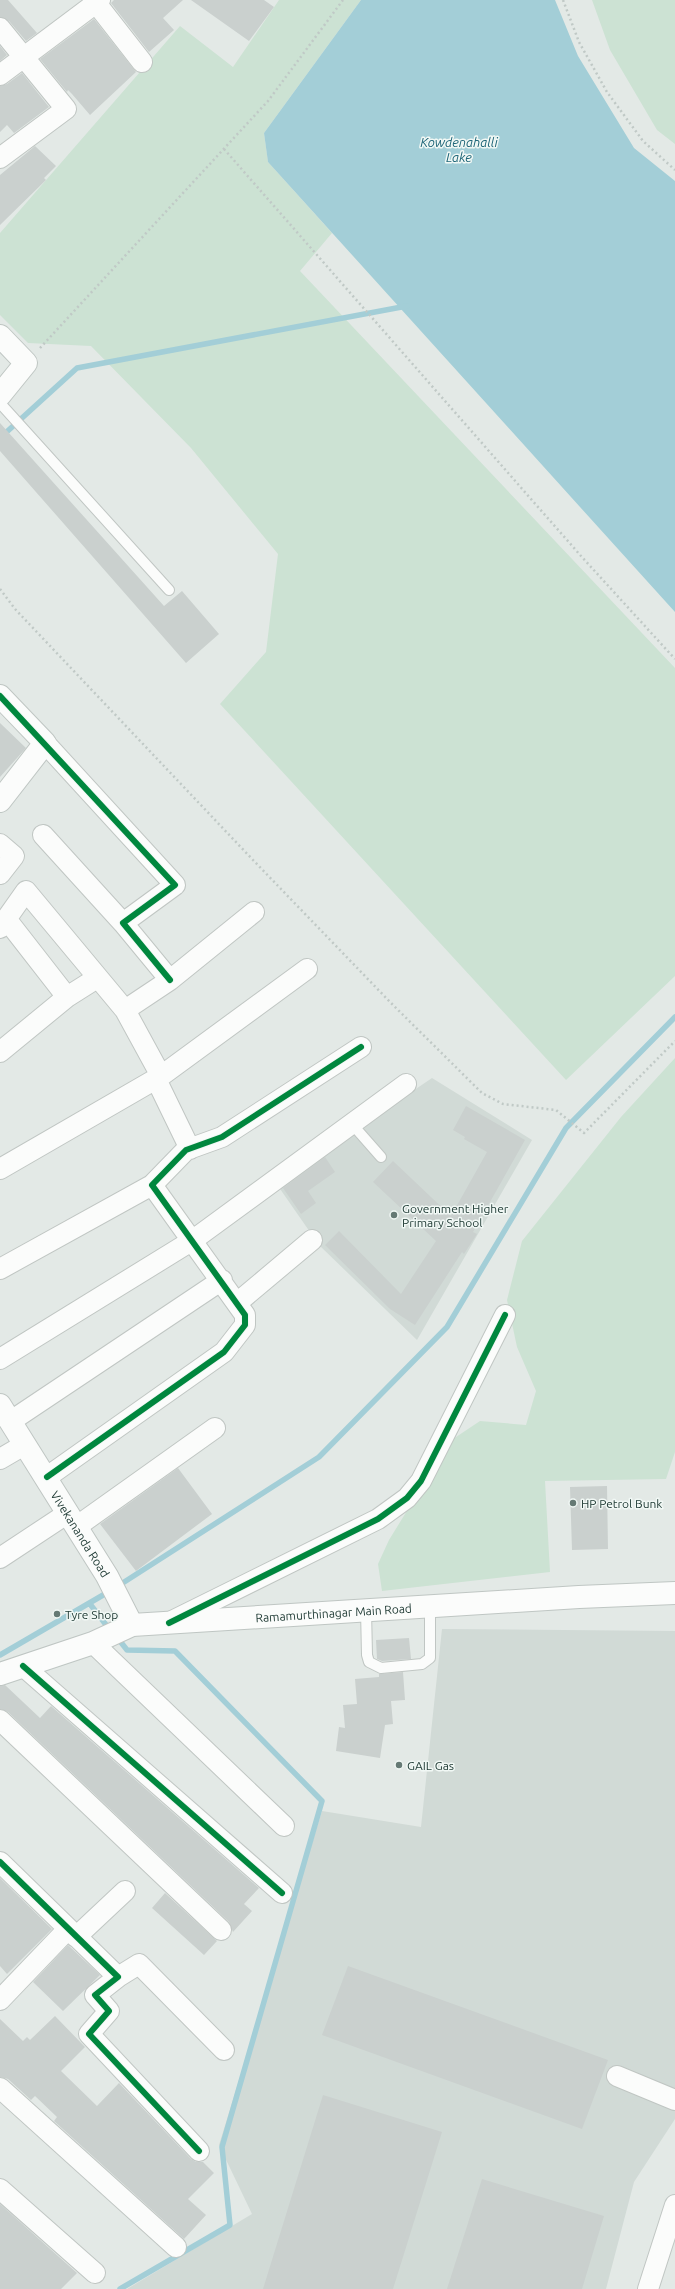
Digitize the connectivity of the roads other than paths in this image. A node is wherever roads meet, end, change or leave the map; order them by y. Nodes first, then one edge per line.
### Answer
1 (98, 2) edge
2 (0, 28) edge
3 (24, 58) junction
4 (142, 62) dead end
5 (0, 75) edge
6 (0, 158) edge
7 (0, 336) edge
8 (0, 395) edge
9 (0, 403) edge
10 (169, 590) dead end
11 (0, 696) edge
12 (46, 743) junction
13 (0, 801) edge
14 (43, 835) dead end
15 (0, 844) edge
16 (0, 874) edge
17 (254, 912) dead end
18 (4, 924) edge
19 (123, 924) junction
20 (307, 969) dead end
21 (97, 978) junction
22 (170, 980) junction
23 (67, 997) junction
24 (124, 1010) junction
25 (361, 1047) dead end
26 (0, 1052) edge
27 (159, 1077) junction
28 (406, 1084) dead end
29 (352, 1124) junction
30 (190, 1149) junction
31 (382, 1157) dead end
32 (0, 1170) edge
33 (152, 1185) junction
34 (193, 1240) junction
35 (312, 1240) dead end
36 (0, 1269) edge
37 (222, 1280) junction
38 (237, 1303) junction
39 (505, 1315) dead end
40 (0, 1359) edge
41 (6, 1413) edge
42 (215, 1428) dead end
43 (24, 1445) junction
44 (0, 1459) edge
45 (47, 1477) junction
46 (72, 1520) junction
47 (0, 1558) edge
48 (675, 1592) edge
49 (430, 1606) junction
50 (366, 1610) junction
51 (169, 1623) junction
52 (132, 1625) junction
53 (93, 1643) junction
54 (23, 1666) junction
55 (0, 1674) edge
56 (0, 1720) edge
57 (284, 1826) dead end
58 (0, 1862) edge
59 (125, 1890) dead end
60 (282, 1893) dead end
61 (221, 1930) dead end
62 (72, 1933) junction
63 (118, 1977) junction
64 (0, 2000) edge
65 (224, 2050) dead end
66 (617, 2076) dead end
67 (0, 2088) edge
68 (675, 2100) edge
69 (199, 2151) dead end
70 (0, 2189) edge
71 (675, 2205) edge
72 (176, 2247) dead end
73 (95, 2273) dead end
74 (648, 2289) edge

1 - 3 street
1 - 4 street
2 - 3 street
3 - 5 street
3 - 6 street
7 - 8 main road
9 - 10 lane
11 - 12 main road
12 - 13 main road
12 - 19 street
14 - 19 street
15 - 16 street
17 - 22 street
18 - 21 street
18 - 23 street
19 - 22 street
20 - 27 street
21 - 23 street
21 - 24 street
22 - 24 street
23 - 26 street
24 - 27 street
25 - 30 street
27 - 30 street
27 - 32 street
28 - 29 street
29 - 31 lane
29 - 34 street
30 - 33 street
33 - 34 street
33 - 36 street
34 - 37 street
34 - 40 street
35 - 38 street
37 - 38 street
37 - 41 street
38 - 45 street
39 - 51 street
41 - 43 main road, Vivekananda Road
42 - 46 street
43 - 44 street
43 - 45 main road, Vivekananda Road
45 - 46 main road, Vivekananda Road
46 - 47 street
46 - 52 main road, Vivekananda Road
48 - 49 main road, Ramamurthinagar Main Road
49 - 50 main road, Ramamurthinagar Main Road
49 - 50 lane
50 - 51 main road, Ramamurthinagar Main Road
51 - 52 main road, Ramamurthinagar Main Road
52 - 53 main road, Ramamurthinagar Main Road
53 - 54 main road, Ramamurthinagar Main Road
53 - 57 street
54 - 55 main road, Ramamurthinagar Main Road
54 - 60 street
56 - 61 street
58 - 62 street
59 - 62 street
62 - 63 street
62 - 64 street
63 - 65 street
63 - 69 street
66 - 68 street
67 - 72 street
70 - 73 street
71 - 74 street

